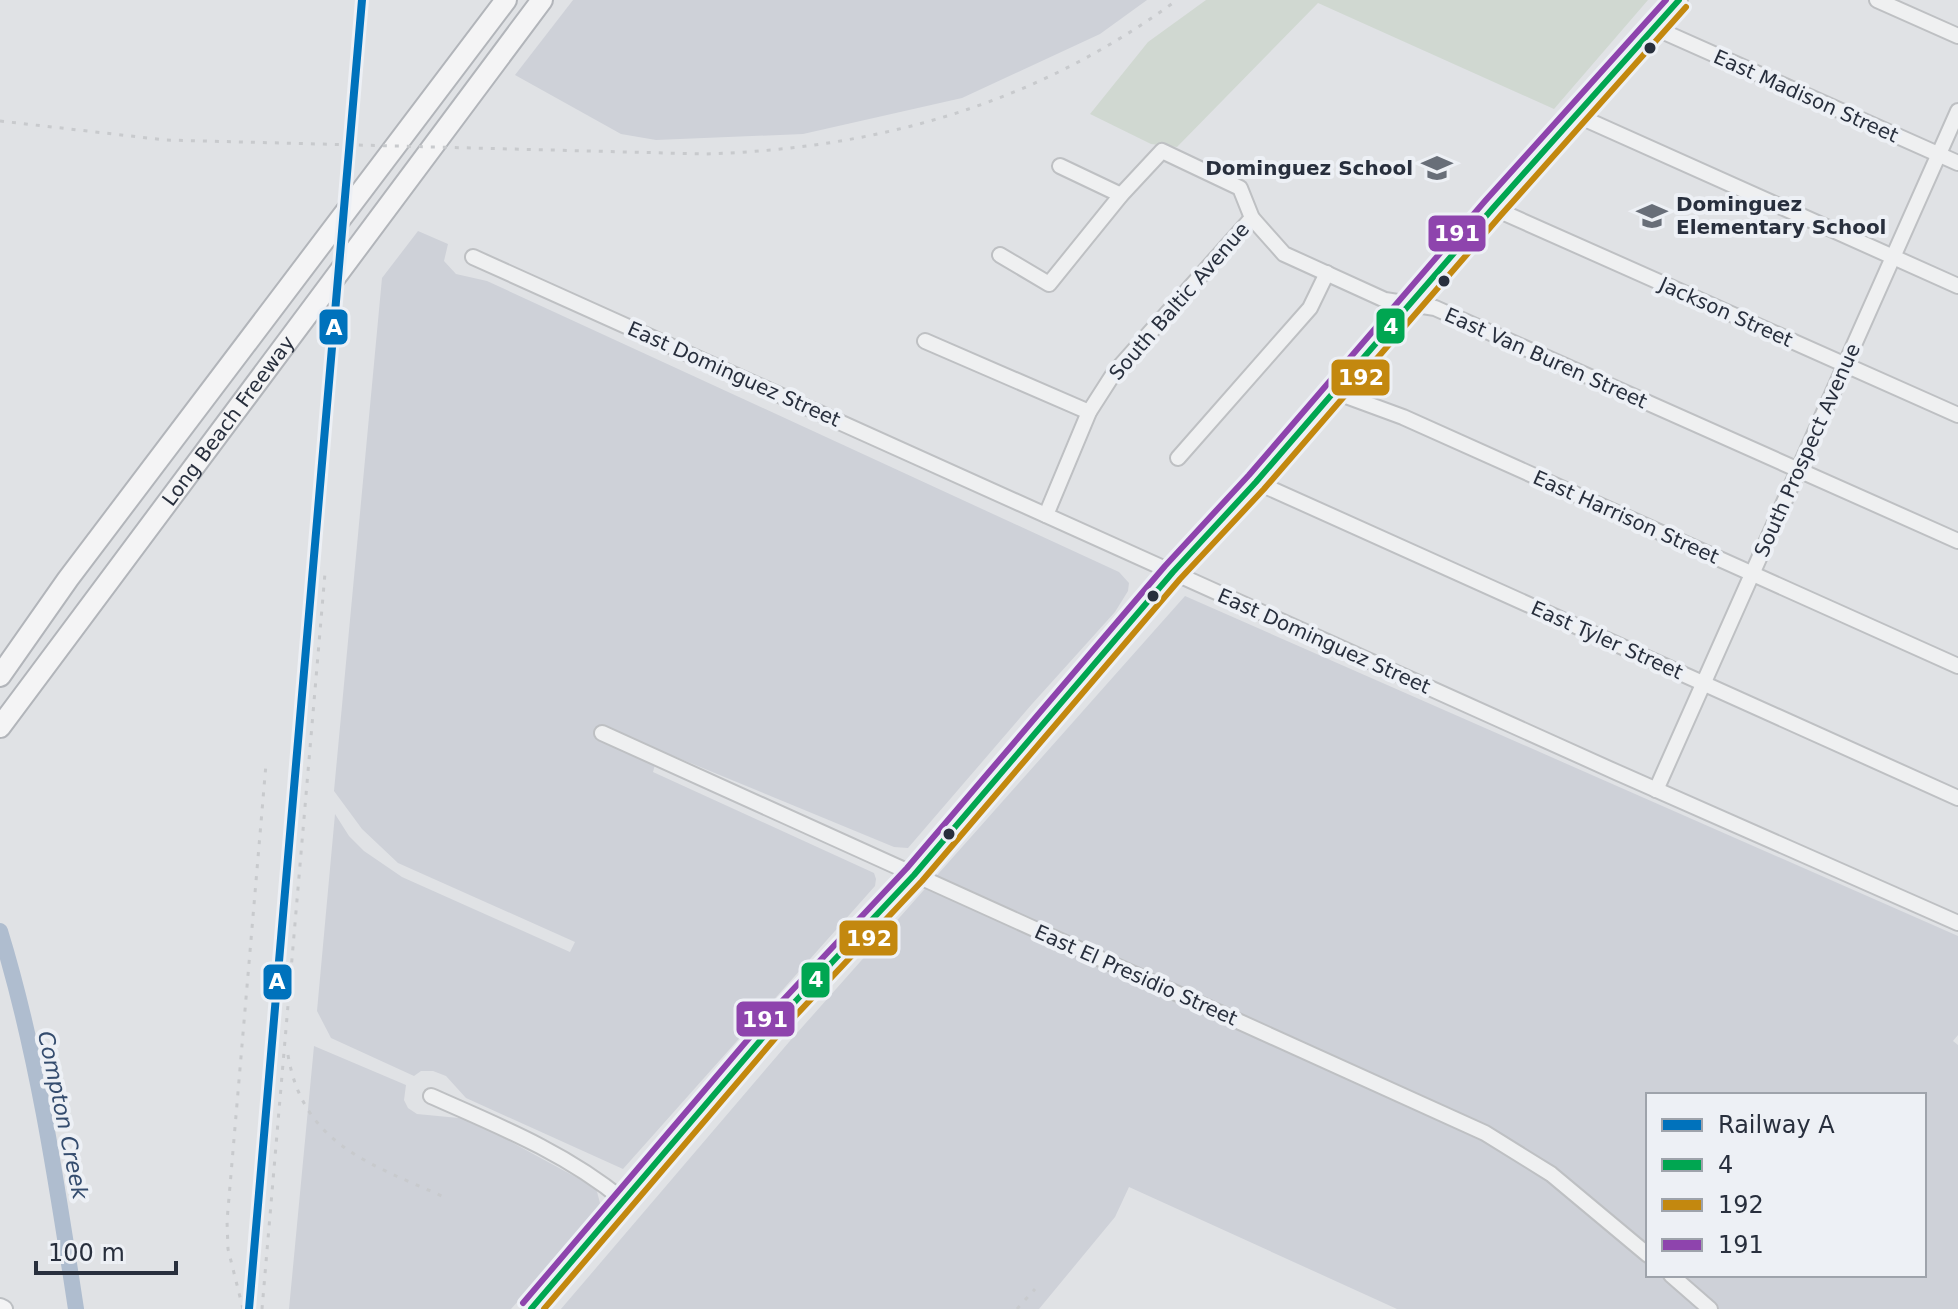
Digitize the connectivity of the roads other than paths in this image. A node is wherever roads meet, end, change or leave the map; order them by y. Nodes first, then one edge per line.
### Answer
1 (506, 0) edge
2 (542, 0) edge
3 (1679, 0) edge
4 (1877, 0) edge
5 (1655, 28) junction
6 (1958, 36) edge
7 (1958, 111) edge
8 (1576, 115) junction
9 (1938, 154) junction
10 (1958, 163) edge
11 (1060, 166) dead end
12 (1121, 195) junction
13 (1493, 208) junction
14 (1252, 218) junction
15 (1000, 255) dead end
16 (473, 257) dead end
17 (1893, 257) junction
18 (1327, 273) junction
19 (1958, 286) edge
20 (1410, 305) junction
21 (925, 341) dead end
22 (1845, 365) junction
23 (1335, 392) junction
24 (1089, 412) junction
25 (1958, 415) edge
26 (1178, 458) dead end
27 (1798, 470) junction
28 (1256, 482) junction
29 (1046, 515) junction
30 (1958, 541) edge
31 (1173, 572) junction
32 (1752, 573) junction
33 (1958, 666) edge
34 (0, 676) edge
35 (1703, 684) junction
36 (1, 725) edge
37 (602, 733) dead end
38 (1656, 790) junction
39 (1958, 798) edge
40 (914, 875) junction
41 (1958, 923) edge
42 (431, 1096) dead end
43 (623, 1200) junction
44 (1646, 1253) edge
45 (1673, 1277) edge
46 (531, 1309) edge
47 (1710, 1309) edge

1 - 34 highway, Long Beach Freeway
2 - 36 highway, Long Beach Freeway
3 - 5 main road
4 - 6 street
5 - 8 main road
5 - 9 street, East Madison Street
7 - 9 street, South Prospect Avenue
8 - 13 main road
8 - 17 street
9 - 10 street, East Madison Street
9 - 17 street, South Prospect Avenue
11 - 12 street
12 - 14 street, East Van Buren Street
12 - 15 street
13 - 20 main road
13 - 22 street, Jackson Street
14 - 18 street, East Van Buren Street
14 - 24 street, South Baltic Avenue
16 - 29 street, East Dominguez Street
17 - 19 street
17 - 22 street, South Prospect Avenue
18 - 20 street, East Van Buren Street
18 - 26 street
20 - 23 main road
20 - 27 street, East Van Buren Street
21 - 24 street
22 - 25 street, Jackson Street
22 - 27 street, South Prospect Avenue
23 - 28 main road
23 - 32 street, East Harrison Street
24 - 29 street, South Baltic Avenue
27 - 30 street, East Van Buren Street
27 - 32 street, South Prospect Avenue
28 - 31 main road
28 - 35 street, East Tyler Street
29 - 31 street, East Dominguez Street
31 - 38 street, East Dominguez Street
31 - 40 main road
32 - 33 street, East Harrison Street
32 - 35 street, South Prospect Avenue
35 - 38 street, South Prospect Avenue
35 - 39 street, East Tyler Street
37 - 40 street, East El Presidio Street
38 - 41 street, East Dominguez Street
40 - 43 main road
40 - 44 street, East El Presidio Street
42 - 43 street
43 - 46 main road
45 - 47 street

